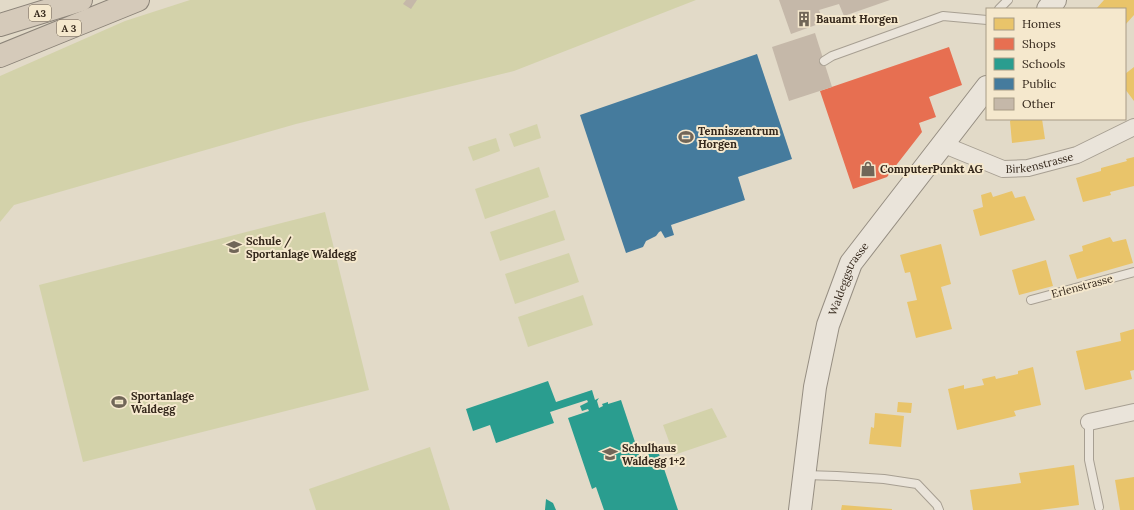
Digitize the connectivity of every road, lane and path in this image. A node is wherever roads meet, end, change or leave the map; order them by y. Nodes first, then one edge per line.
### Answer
1 (81, 0) edge
2 (138, 0) edge
3 (1008, 0) edge
4 (1055, 0) edge
5 (1000, 8) edge
6 (1049, 8) edge
7 (986, 20) edge
8 (0, 25) edge
9 (0, 56) edge
10 (824, 61) dead end
11 (986, 87) edge
12 (1134, 127) edge
13 (942, 144) junction
14 (1134, 272) edge
15 (1031, 300) dead end
16 (1134, 412) edge
17 (1089, 422) joint
18 (804, 475) junction
19 (1099, 507) dead end
20 (800, 510) edge
21 (938, 510) edge

1 - 8 highway, A3
2 - 9 highway, A 3
3 - 5 lane
4 - 6 street
7 - 10 lane
11 - 13 street, Waldeggstrasse
12 - 13 street, Birkenstrasse
13 - 18 street, Waldeggstrasse
14 - 15 lane, Erlenstrasse
16 - 17 street
17 - 19 lane
18 - 20 street, Waldeggstrasse
18 - 21 lane

